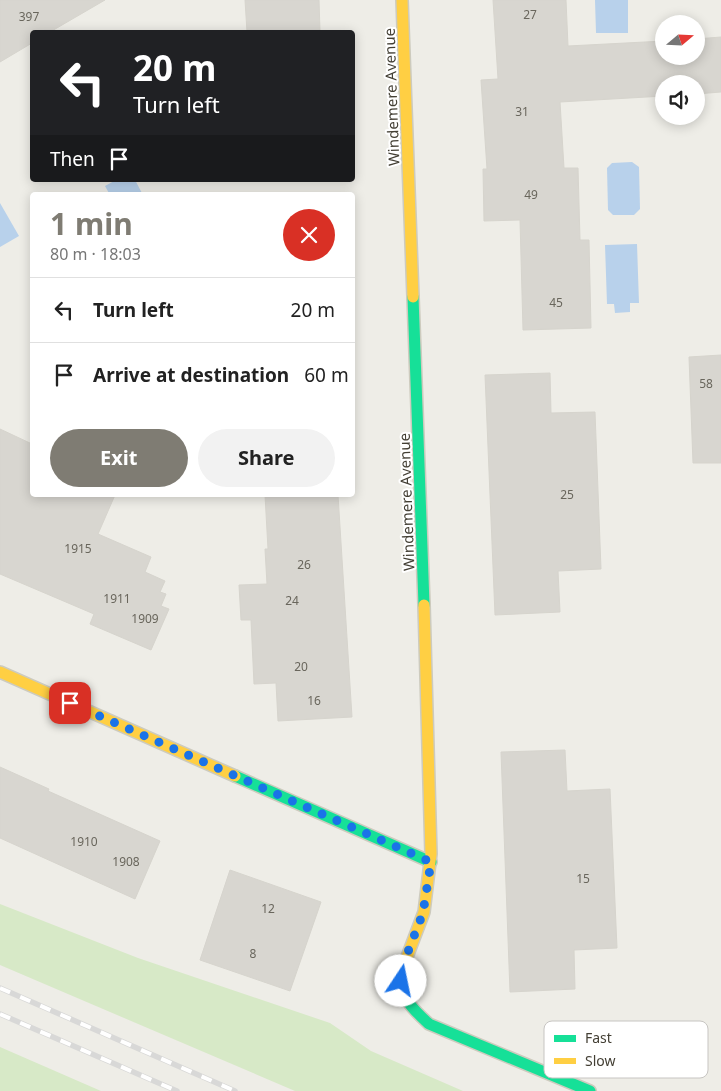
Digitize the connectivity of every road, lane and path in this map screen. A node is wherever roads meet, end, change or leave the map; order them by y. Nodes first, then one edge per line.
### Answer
1 (402, 0) edge
2 (0, 672) edge
3 (431, 862) junction
4 (544, 1072) edge
5 (559, 1078) edge
6 (590, 1091) edge

1 - 3 street, Windemere Avenue
2 - 3 street
3 - 4 street, Windemere Avenue
5 - 6 street, Windemere Avenue

